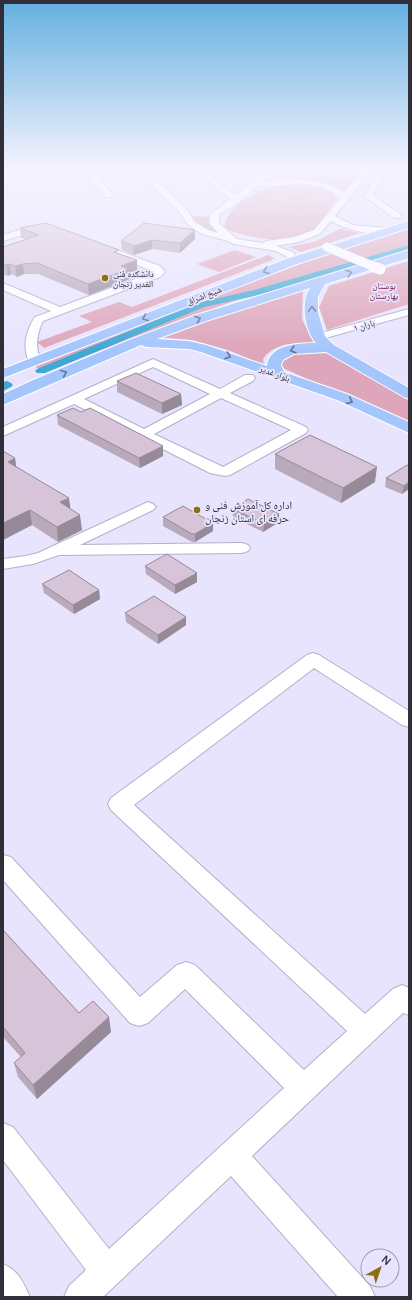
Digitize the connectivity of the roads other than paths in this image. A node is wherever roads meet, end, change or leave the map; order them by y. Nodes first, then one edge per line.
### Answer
1 (32, 230) edge
2 (52, 230) edge
3 (201, 230) edge
4 (220, 230) edge
5 (319, 230) edge
6 (361, 230) edge
7 (391, 230) edge
8 (55, 231) edge
9 (387, 231) junction
10 (3, 238) edge
11 (234, 241) junction
12 (259, 245) junction
13 (327, 247) dead end
14 (106, 249) edge
15 (409, 254) edge
16 (293, 261) junction
17 (380, 269) dead end
18 (320, 282) junction
19 (3, 286) edge
20 (41, 303) junction
21 (82, 303) junction
22 (60, 311) junction
23 (409, 312) edge
24 (389, 318) junction
25 (39, 319) junction
26 (402, 324) dead end
27 (318, 337) junction
28 (134, 343) junction
29 (329, 348) junction
30 (35, 362) junction
31 (7, 373) edge
32 (278, 374) junction
33 (249, 378) dead end
34 (36, 384) junction
35 (220, 394) junction
36 (409, 394) edge
37 (3, 400) edge
38 (76, 400) junction
39 (409, 428) edge
40 (3, 432) edge
41 (144, 434) junction
42 (148, 507) dead end
43 (242, 548) dead end
44 (59, 550) junction
45 (3, 564) edge
46 (409, 720) edge
47 (3, 864) edge
48 (409, 1003) edge
49 (366, 1031) junction
50 (304, 1089) junction
51 (3, 1137) edge
52 (232, 1155) junction
53 (107, 1272) junction
54 (3, 1280) edge
55 (14, 1297) edge
56 (80, 1297) edge
57 (359, 1297) edge

1 - 10 street
2 - 8 street
3 - 11 street
4 - 11 street
5 - 12 street
6 - 9 street
7 - 9 main road, شیخ اشراق
9 - 16 main road, شیخ اشراق
11 - 12 street
12 - 16 street
13 - 17 street, bridge
14 - 21 street
18 -> 15 main road, شیخ اشراق
16 -> 30 main road, شیخ اشراق
27 -> 18 main road
28 -> 18 main road, شیخ اشراق
19 - 20 street
20 - 21 street
20 - 22 street
20 - 25 street
21 - 22 street
22 - 25 street
23 - 24 street, باران ۱
24 - 26 street
24 - 27 street, باران ۱
25 - 30 street
27 - 29 main road
28 -> 32 main road, بلوار غدیر
34 -> 28 main road, شیخ اشراق
29 -> 32 main road
29 - 36 main road
30 - 31 main road, شیخ اشراق
31 - 34 main road
32 -> 39 main road, بلوار غدیر
33 - 35 street
34 - 37 main road, شیخ اشراق
35 - 38 street
35 - 41 street
35 - 41 street
38 - 40 street
38 - 41 street
42 - 44 street
43 - 44 street
44 - 45 street
46 - 49 street
47 - 50 street
48 - 49 street
49 - 50 street
50 - 52 street
51 - 53 street
52 - 53 street
52 - 57 street
53 - 56 street
54 - 55 street

